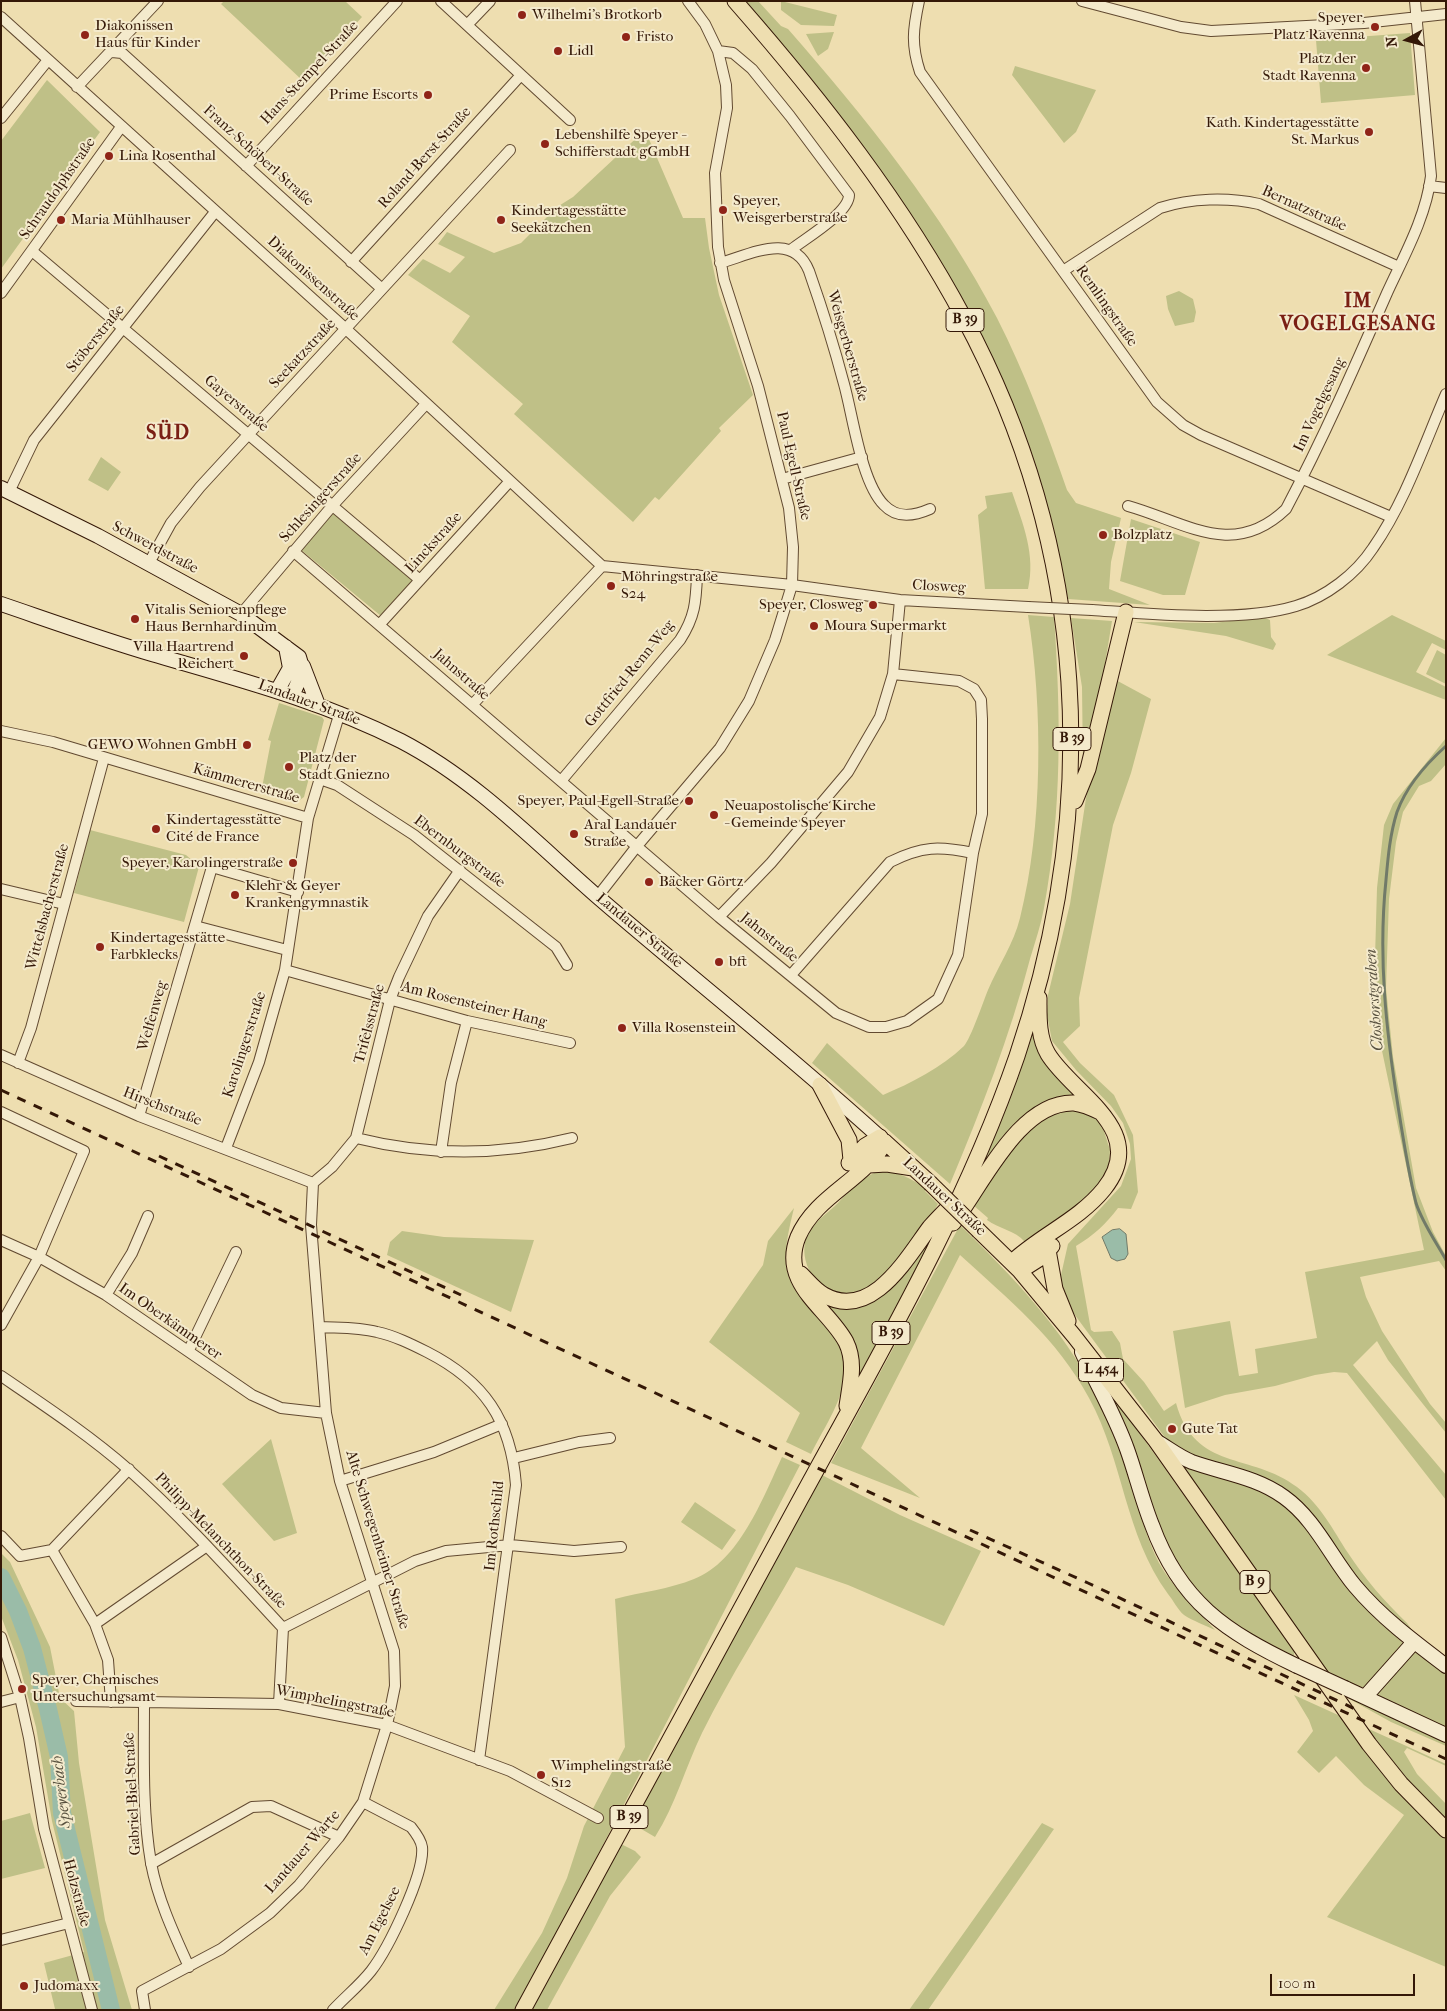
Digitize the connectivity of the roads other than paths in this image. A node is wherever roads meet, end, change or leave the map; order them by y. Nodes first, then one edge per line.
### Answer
1 (158, 1) edge
2 (396, 1) edge
3 (441, 1) edge
4 (490, 1) edge
5 (688, 1) edge
6 (736, 1) edge
7 (919, 1) edge
8 (1082, 1) edge
9 (1415, 1) edge
10 (1446, 14) edge
11 (1, 17) edge
12 (1418, 17) junction
13 (467, 25) junction
14 (718, 51) junction
15 (112, 52) junction
16 (48, 60) junction
17 (521, 75) junction
18 (78, 87) junction
19 (3, 112) edge
20 (570, 120) dead end
21 (121, 127) junction
22 (510, 150) dead end
23 (246, 166) junction
24 (1430, 186) junction
25 (1446, 188) edge
26 (216, 212) junction
27 (792, 249) junction
28 (32, 251) junction
29 (351, 262) junction
30 (720, 263) junction
31 (1399, 268) junction
32 (1063, 271) junction
33 (382, 289) junction
34 (1, 293) edge
35 (123, 329) junction
36 (346, 329) junction
37 (1446, 394) edge
38 (426, 404) junction
39 (249, 434) junction
40 (862, 457) junction
41 (782, 479) junction
42 (1302, 479) junction
43 (510, 481) junction
44 (5, 490) edge
45 (333, 505) junction
46 (1128, 506) dead end
47 (930, 509) dead end
48 (1391, 517) junction
49 (293, 551) junction
50 (149, 563) junction
51 (602, 566) junction
52 (697, 575) junction
53 (420, 580) junction
54 (792, 585) junction
55 (900, 600) junction
56 (1, 604) edge
57 (1126, 612) junction
58 (241, 614) junction
59 (380, 624) junction
60 (286, 647) junction
61 (303, 666) junction
62 (893, 674) junction
63 (277, 691) junction
64 (292, 696) junction
65 (473, 704) junction
66 (318, 705) junction
67 (340, 712) junction
68 (1, 731) edge
69 (104, 758) junction
70 (320, 779) junction
71 (561, 781) junction
72 (1069, 814) junction
73 (308, 818) junction
74 (636, 846) junction
75 (973, 853) junction
76 (460, 870) junction
77 (1, 889) edge
78 (298, 892) junction
79 (598, 896) junction
80 (64, 904) junction
81 (719, 917) junction
82 (195, 926) junction
83 (287, 950) junction
84 (567, 964) dead end
85 (285, 970) junction
86 (791, 975) junction
87 (1039, 984) junction
88 (390, 1000) junction
89 (467, 1021) junction
90 (570, 1043) dead end
91 (1, 1055) edge
92 (18, 1063) junction
93 (820, 1085) junction
94 (1, 1112) edge
95 (1101, 1113) junction
96 (139, 1116) junction
97 (356, 1138) junction
98 (572, 1138) dead end
99 (882, 1139) junction
100 (226, 1148) junction
101 (441, 1152) junction
102 (851, 1160) junction
103 (870, 1165) junction
104 (915, 1169) junction
105 (313, 1183) junction
106 (838, 1188) junction
107 (958, 1196) junction
108 (148, 1216) dead end
109 (1072, 1219) junction
110 (1, 1240) edge
111 (937, 1242) junction
112 (1048, 1250) junction
113 (236, 1252) dead end
114 (38, 1257) junction
115 (1016, 1266) junction
116 (797, 1270) junction
117 (106, 1295) junction
118 (1, 1325) edge
119 (320, 1327) junction
120 (1074, 1336) junction
121 (189, 1350) junction
122 (1, 1376) edge
123 (326, 1413) junction
124 (843, 1422) junction
125 (502, 1424) junction
126 (610, 1438) dead end
127 (1156, 1441) junction
128 (514, 1458) junction
129 (128, 1470) junction
130 (340, 1480) junction
131 (1, 1536) edge
132 (510, 1545) junction
133 (207, 1546) junction
134 (621, 1547) dead end
135 (52, 1550) junction
136 (371, 1582) junction
137 (95, 1624) junction
138 (283, 1628) junction
139 (1, 1637) edge
140 (1414, 1642) junction
141 (1446, 1666) edge
142 (20, 1697) junction
143 (1365, 1697) junction
144 (76, 1701) dead end
145 (1, 1702) edge
146 (112, 1702) junction
147 (144, 1702) junction
148 (279, 1704) junction
149 (387, 1725) junction
150 (1446, 1735) edge
151 (479, 1760) junction
152 (364, 1802) junction
153 (598, 1818) dead end
154 (1446, 1830) edge
155 (339, 1837) junction
156 (151, 1864) junction
157 (69, 1923) junction
158 (1, 1940) edge
159 (189, 1967) junction
160 (92, 2010) edge
161 (145, 2010) edge
162 (333, 2010) edge
163 (523, 2010) edge

1 - 15 street
2 - 23 street, Hans-Stempel-Straße
3 - 13 street
4 - 13 street
5 - 14 street, Paul-Egell-Straße
6 - 72 main road, B 39
7 - 32 street, Remlingstraße
8 - 12 street
9 - 12 street, Im Vogelgesang
10 - 12 street
11 - 16 street, Diakonissenstraße
12 - 24 street, Im Vogelgesang
13 - 17 street
14 - 27 street
14 - 30 street, Paul-Egell-Straße
15 - 18 street
15 - 23 street, Franz-Schöberl-Straße
16 - 18 street, Diakonissenstraße
16 - 19 street
17 - 20 street
17 - 29 street, Roland-Berst-Straße
18 - 21 street, Diakonissenstraße
21 - 26 street, Diakonissenstraße
21 - 28 street, Schraudolphstraße
22 - 33 street, Seekatzstraße
23 - 29 street, Franz-Schöberl-Straße
24 - 25 street
24 - 31 street, Im Vogelgesang
26 - 35 street, Stöberstraße
26 - 36 street, Diakonissenstraße
27 - 30 street
27 - 40 street, Weisgerberstraße
28 - 34 street, Schraudolphstraße
28 - 35 street, Gayerstraße
29 - 33 street, Franz-Schöberl-Straße
30 - 41 street, Paul-Egell-Straße
31 - 32 street, Bernatzstraße
31 - 42 street, Im Vogelgesang
32 - 42 street, Remlingstraße
33 - 36 street, Seekatzstraße
35 - 39 street, Gayerstraße
35 - 44 street, Stöberstraße
36 - 38 street, Diakonissenstraße
36 - 39 street, Seekatzstraße
37 - 48 street, Closweg
38 - 43 street, Diakonissenstraße
38 - 45 street, Schlesingerstraße
39 - 45 street, Gayerstraße
39 - 50 street, Seekatzstraße
40 - 41 street
40 - 47 street, Weisgerberstraße
41 - 54 street, Paul-Egell-Straße
42 - 46 street, Im Vogelgesang
42 - 48 street, Remlingstraße
43 - 51 street, Diakonissenstraße
43 - 53 street, Linckstraße
44 - 50 main road, Schwerdstraße
45 - 49 street, Schlesingerstraße
45 - 53 street, Gayerstraße
48 - 57 street, Closweg
49 - 58 street, Schlesingerstraße
49 - 59 street, Jahnstraße
50 - 58 main road, Schwerdstraße
51 - 52 street, Closweg
51 - 65 street
52 - 54 street, Closweg
52 - 71 street, Gottfried-Renn-Weg
53 - 59 street, Linckstraße
54 - 55 street, Closweg
54 - 74 street, Paul-Egell-Straße
55 - 57 street, Closweg, bridge
55 - 62 street
56 - 63 main road, Landauer Straße
57 - 72 main road
58 - 60 main road, Schwerdstraße
59 - 65 street, Jahnstraße
60 - 61 main road, Schwerdstraße
60 - 63 main road
61 - 64 main road
61 - 66 main road, Schwerdstraße
62 - 75 street, Jahnstraße
62 - 81 street
63 - 64 main road, Landauer Straße
64 - 66 main road, Landauer Straße
65 - 71 street, Jahnstraße
66 - 67 main road, Landauer Straße
67 - 70 street, Karolingerstraße
67 - 79 main road, Landauer Straße
68 - 69 street, Kämmererstraße
69 - 73 street, Kämmererstraße
69 - 80 street, Wittelsbacherstraße
70 - 73 street, Karolingerstraße
70 - 76 street, Ebernburgstraße
71 - 74 street, Jahnstraße
72 - 87 main road, B 39
73 - 78 street, Karolingerstraße
74 - 79 street, Paul-Egell-Straße
74 - 81 street, Jahnstraße
75 - 86 street
75 - 86 street, Jahnstraße
76 - 84 street, Ebernburgstraße
76 - 88 street, Trifelsstraße
77 - 80 street
78 - 82 street, Welfenweg
78 - 83 street, Karolingerstraße
79 - 93 main road, Landauer Straße
80 - 92 street, Wittelsbacherstraße
81 - 86 street, Jahnstraße
82 - 83 street
82 - 96 street, Welfenweg
83 - 85 street, Karolingerstraße
85 - 88 street, Am Rosensteiner Hang
85 - 100 street, Karolingerstraße
87 - 95 main road
87 - 107 main road, B 39
88 - 89 street, Am Rosensteiner Hang
88 - 97 street, Trifelsstraße
89 - 90 street, Am Rosensteiner Hang
89 - 101 street
91 - 92 street, Hirschstraße
92 - 96 street, Hirschstraße
93 - 99 main road, Landauer Straße
93 - 102 main road
94 - 114 street
95 - 109 main road
95 - 111 main road
96 - 100 street, Hirschstraße
97 - 101 street
97 - 105 street, Trifelsstraße
98 - 101 street
99 - 102 main road
99 - 103 main road
99 - 104 main road, Landauer Straße
100 - 105 street, Hirschstraße
102 - 106 main road
103 - 104 main road
103 - 106 main road
104 - 115 main road, Landauer Straße / L 454, bridge
105 - 119 street, Alte Schwegenheimer Straße
106 - 116 main road
107 - 111 main road, B 39
107 - 116 main road
108 - 117 street
109 - 112 main road
109 - 115 main road
110 - 114 street, Im Oberkämmerer
111 - 124 main road, B 39
112 - 115 main road
112 - 120 main road
113 - 121 street
114 - 117 street, Im Oberkämmerer
114 - 118 street
115 - 120 main road, Landauer Straße / L 454
116 - 124 main road
117 - 121 street, Im Oberkämmerer
119 - 123 street, Alte Schwegenheimer Straße
119 - 125 street, Im Rothschild
120 - 127 main road, Landauer Straße / L 454
120 - 143 main road, bridge
121 - 123 street, Im Oberkämmerer
122 - 129 street, Philipp-Melanchthon-Straße
123 - 130 street, Alte Schwegenheimer Straße
124 - 163 main road, B 39
125 - 128 street, Im Rothschild
125 - 130 street
126 - 128 street
127 - 140 main road
127 - 154 main road, B 9
128 - 132 street, Im Rothschild
129 - 133 street, Philipp-Melanchthon-Straße
129 - 135 street
130 - 136 street, Alte Schwegenheimer Straße
131 - 135 street
132 - 134 street
132 - 136 street
132 - 151 street, Im Rothschild
133 - 137 street
133 - 138 street, Philipp-Melanchthon-Straße
135 - 137 street
136 - 138 street
136 - 149 street, Alte Schwegenheimer Straße
137 - 146 street
138 - 148 street, Philipp-Melanchthon-Straße
139 - 142 street, Holzstraße
140 - 141 main road
140 - 143 main road
142 - 145 street
142 - 157 street, Holzstraße
143 - 150 main road
144 - 146 street, Wimphelingstraße
146 - 147 street, Wimphelingstraße
147 - 148 street, Wimphelingstraße
147 - 156 street, Gabriel-Biel-Straße
148 - 149 street, Wimphelingstraße
149 - 151 street, Wimphelingstraße
149 - 152 street, Landauer Warte
151 - 153 street, Wimphelingstraße
152 - 155 street, Landauer Warte
152 - 162 street, Am Egelsee
155 - 156 street
155 - 159 street, Landauer Warte
156 - 159 street, Gabriel-Biel-Straße
157 - 158 street
157 - 160 street, Holzstraße
159 - 161 street, Landauer Warte

